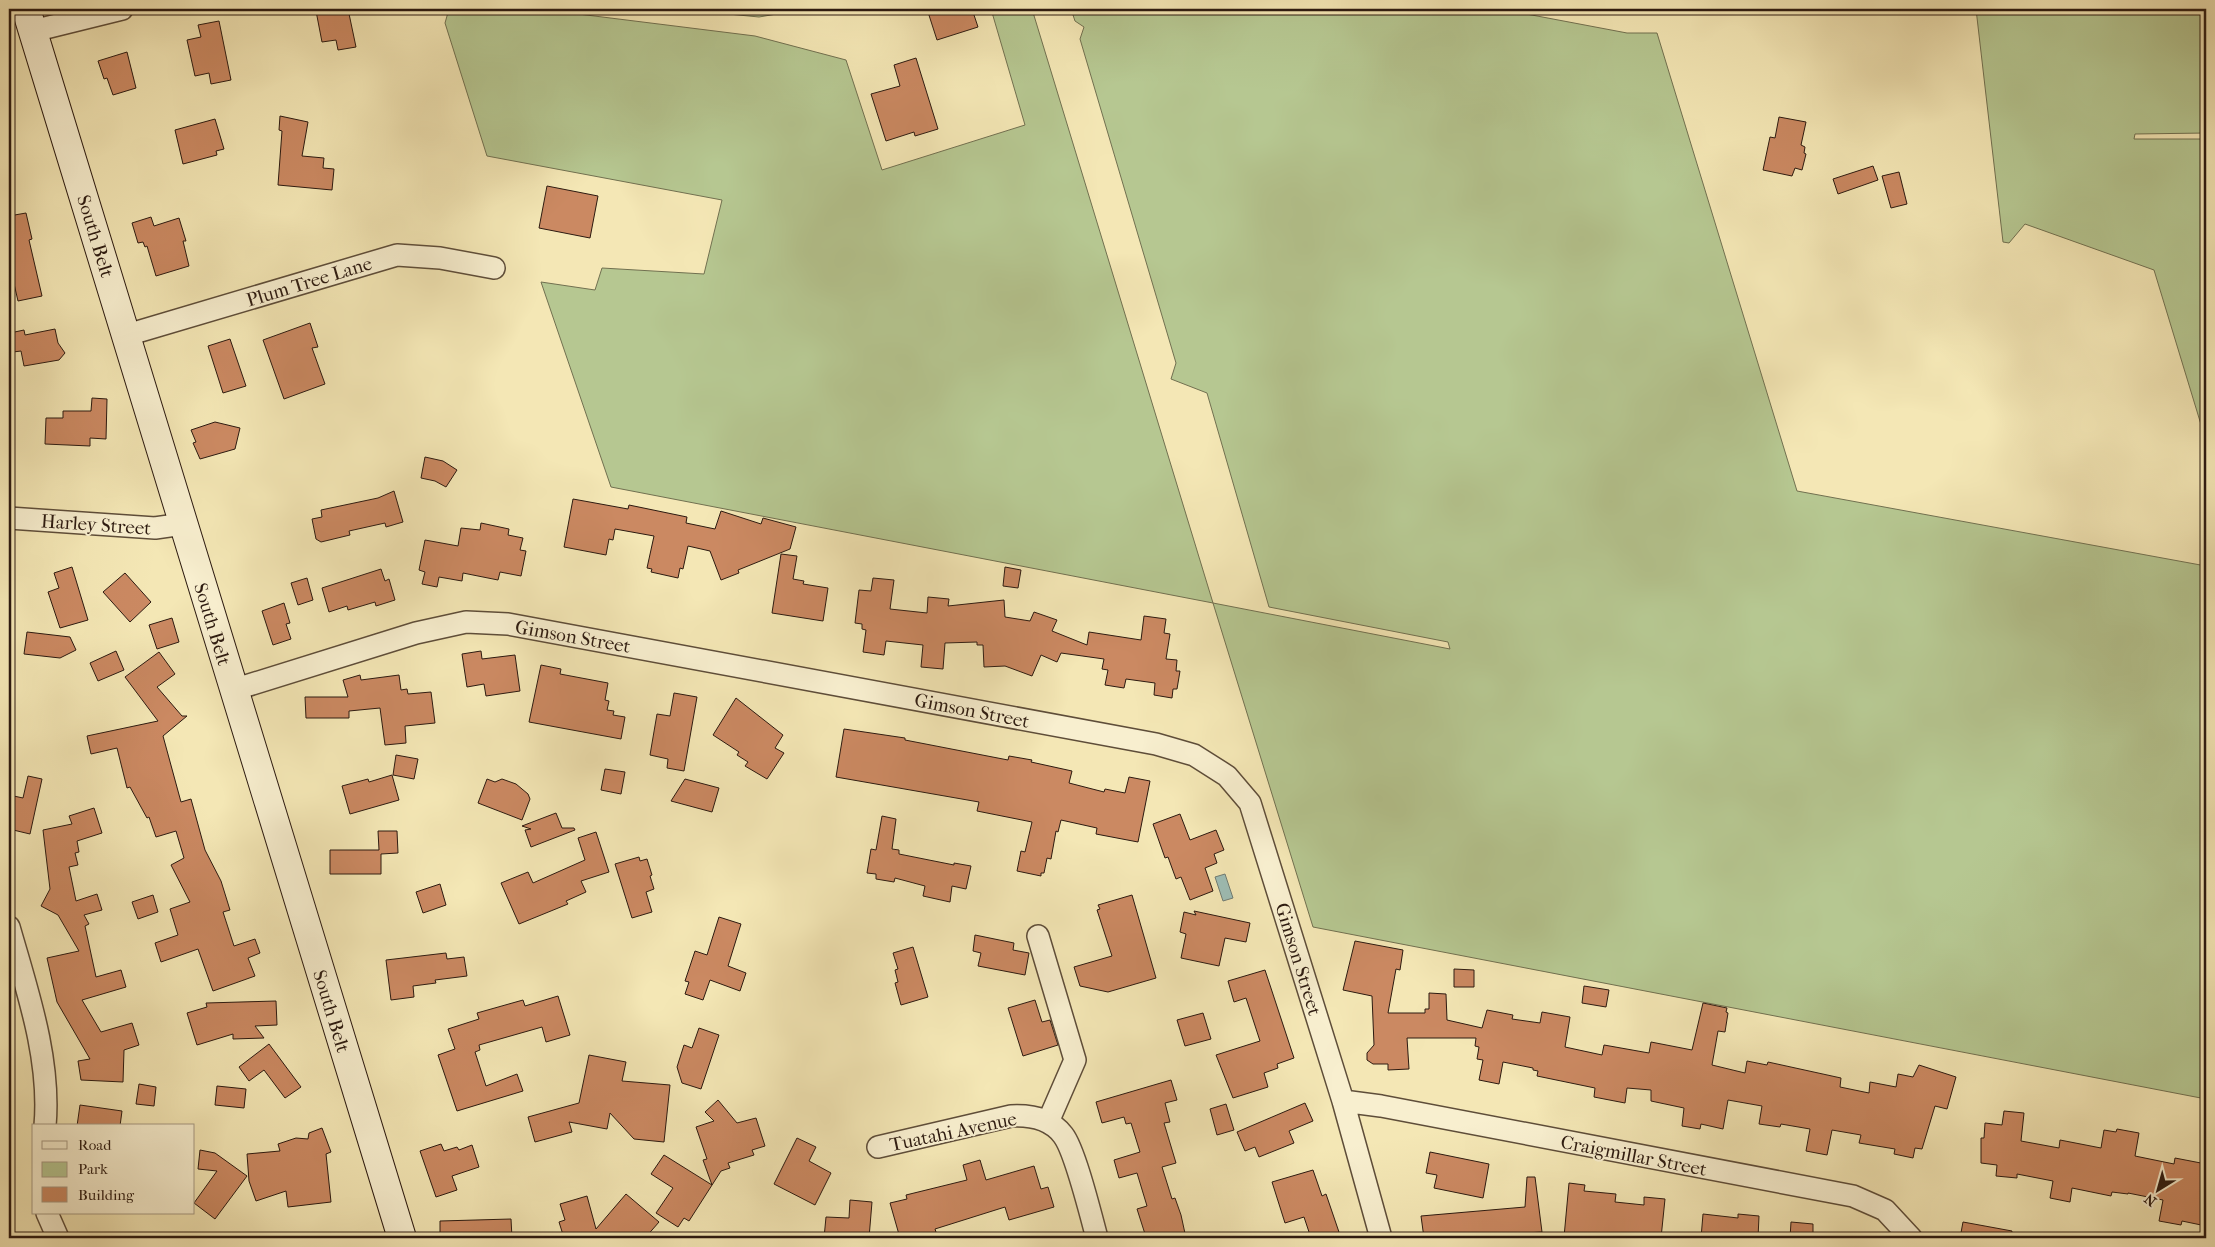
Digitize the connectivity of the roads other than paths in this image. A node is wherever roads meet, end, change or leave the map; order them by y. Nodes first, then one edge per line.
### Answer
1 (122, 9) edge
2 (29, 20) edge
3 (494, 268) dead end
4 (127, 335) junction
5 (9, 518) edge
6 (183, 524) junction
7 (233, 690) junction
8 (9, 927) edge
9 (1038, 936) dead end
10 (1343, 1101) junction
11 (1048, 1122) junction
12 (46, 1124) edge
13 (878, 1147) dead end
14 (47, 1214) edge
15 (396, 1237) edge
16 (58, 1238) edge
17 (1097, 1238) edge
18 (1381, 1238) edge
19 (1911, 1238) edge

1 - 2 street
2 - 4 street, South Belt
3 - 4 street, Plum Tree Lane
4 - 6 street, South Belt
5 - 6 street, Harley Street
6 - 7 street, South Belt
7 - 10 street, Gimson Street
7 - 15 street, South Belt
8 - 12 street
9 - 11 street
10 - 18 street, Gimson Street
10 - 19 street, Craigmillar Street
11 - 13 street, Tuatahi Avenue
11 - 17 street, Tuatahi Avenue
14 - 16 street

